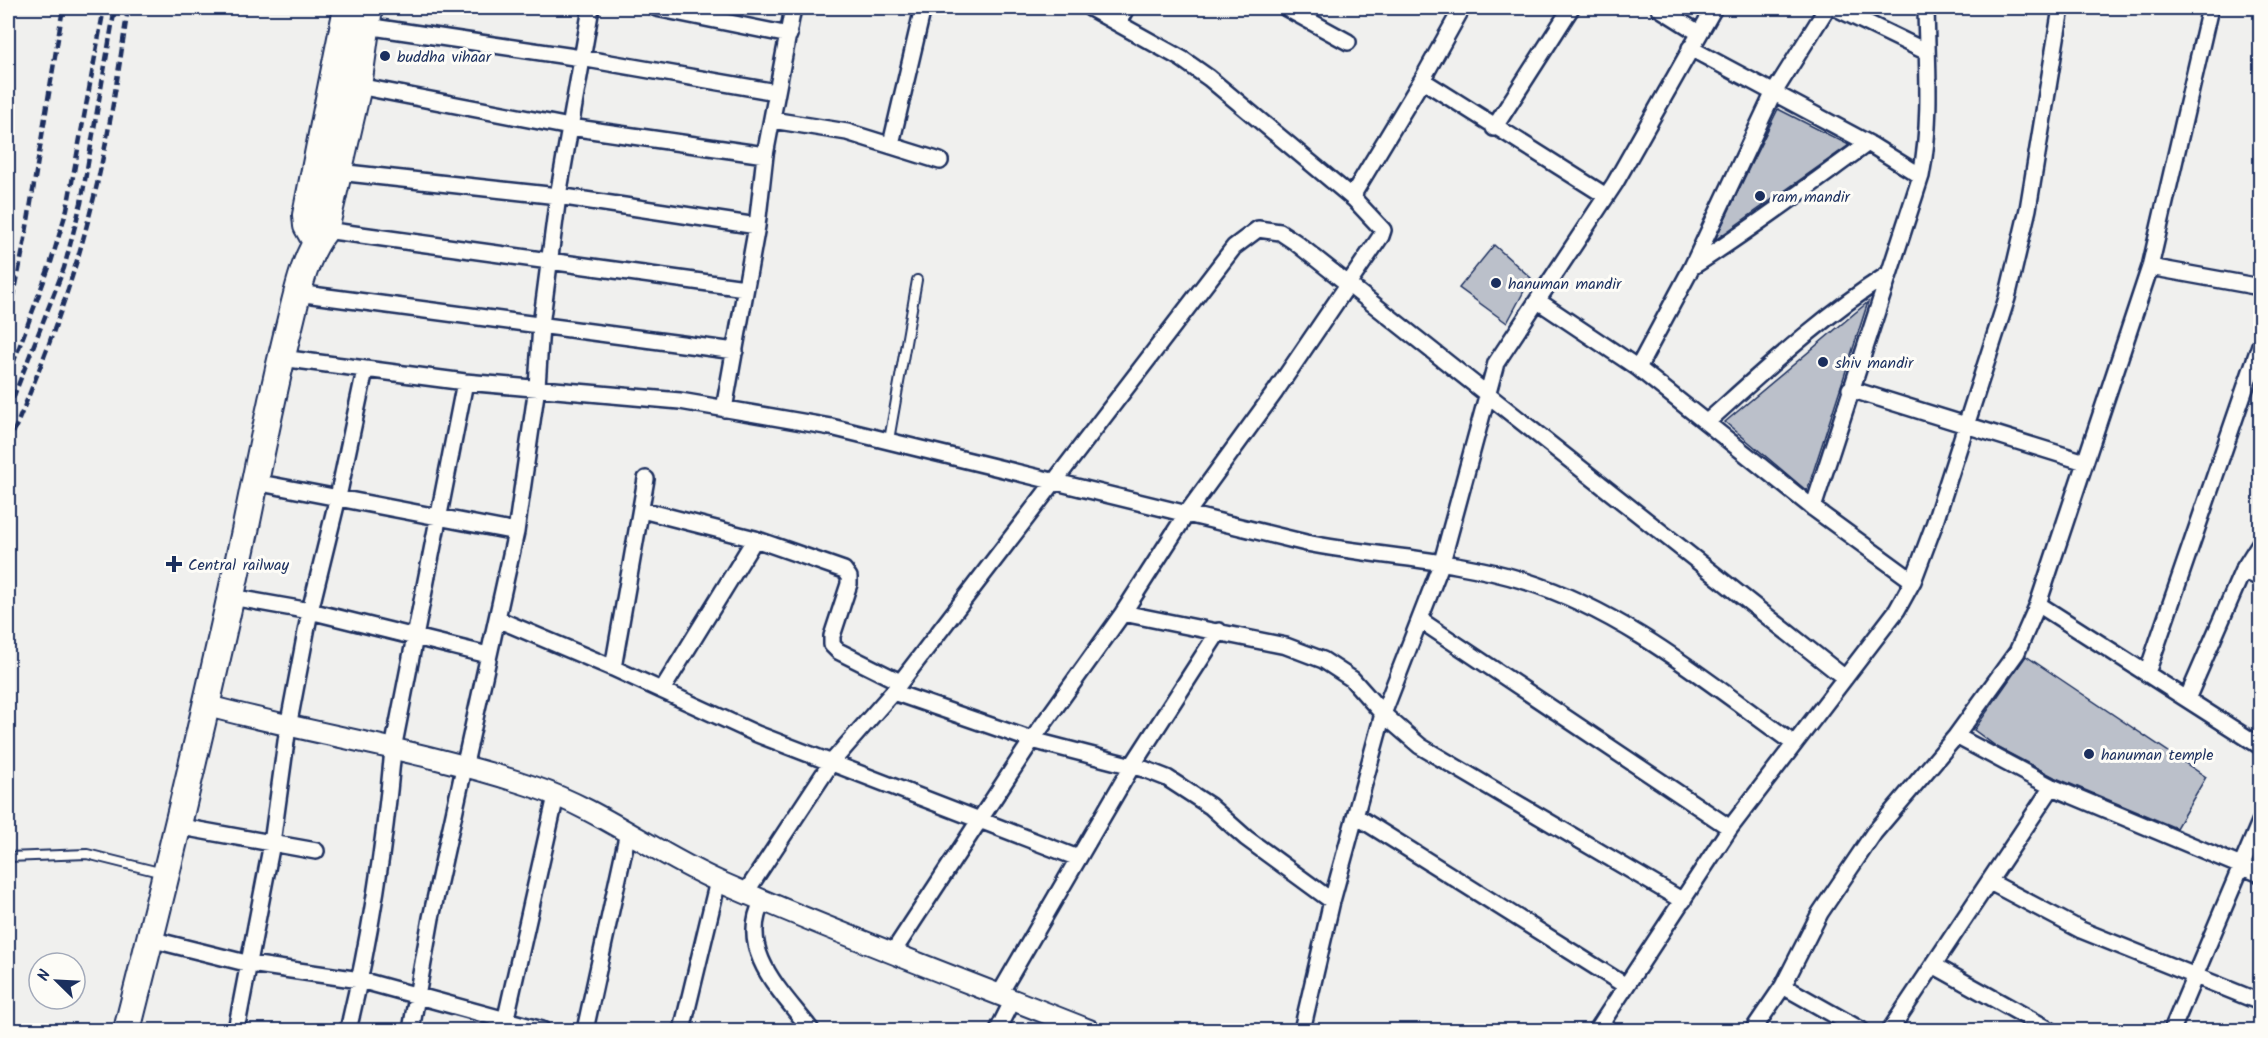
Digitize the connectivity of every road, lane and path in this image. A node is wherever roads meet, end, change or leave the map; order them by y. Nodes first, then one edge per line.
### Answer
1 (156, 8) edge
2 (190, 8) edge
3 (346, 8) edge
4 (591, 8) edge
5 (656, 8) edge
6 (793, 8) edge
7 (923, 8) edge
8 (1090, 8) edge
9 (1126, 8) edge
10 (1286, 8) edge
11 (1462, 8) edge
12 (1571, 8) edge
13 (1659, 8) edge
14 (1714, 8) edge
15 (1827, 8) edge
16 (1836, 8) edge
17 (1926, 8) edge
18 (2061, 8) edge
19 (2210, 8) edge
20 (367, 17) edge
21 (1118, 23) junction
22 (1699, 33) junction
23 (789, 35) junction
24 (1348, 42) dead end
25 (1690, 48) junction
26 (1927, 52) junction
27 (581, 58) junction
28 (1422, 80) junction
29 (358, 86) junction
30 (776, 92) junction
31 (1773, 94) junction
32 (772, 120) junction
33 (570, 127) junction
34 (1494, 128) junction
35 (1868, 143) junction
36 (891, 144) junction
37 (765, 155) junction
38 (940, 161) dead end
39 (338, 172) junction
40 (1921, 176) junction
41 (558, 196) junction
42 (1606, 196) junction
43 (1354, 199) junction
44 (757, 226) junction
45 (320, 236) junction
46 (550, 260) junction
47 (1692, 267) junction
48 (2150, 267) junction
49 (1887, 274) junction
50 (917, 280) dead end
51 (1348, 287) junction
52 (2260, 287) edge
53 (745, 288) junction
54 (297, 293) junction
55 (1538, 301) junction
56 (541, 325) junction
57 (2260, 345) edge
58 (735, 351) junction
59 (281, 358) junction
60 (1638, 369) junction
61 (364, 370) junction
62 (465, 382) junction
63 (537, 387) junction
64 (1850, 389) junction
65 (1486, 394) junction
66 (724, 409) junction
67 (1707, 422) junction
68 (1968, 425) junction
69 (889, 440) junction
70 (2085, 462) junction
71 (646, 479) dead end
72 (255, 482) junction
73 (1054, 482) junction
74 (338, 497) junction
75 (1813, 508) junction
76 (642, 510) junction
77 (1187, 513) junction
78 (437, 519) junction
79 (516, 532) junction
80 (755, 539) junction
81 (2260, 543) edge
82 (1442, 561) junction
83 (2243, 570) junction
84 (2260, 578) edge
85 (1913, 581) junction
86 (231, 597) junction
87 (2038, 604) junction
88 (310, 611) junction
89 (1123, 613) junction
90 (497, 619) junction
91 (1420, 620) junction
92 (1219, 631) junction
93 (417, 636) junction
94 (488, 655) junction
95 (613, 668) junction
96 (2147, 673) junction
97 (1845, 678) junction
98 (897, 687) junction
99 (662, 690) junction
100 (2187, 699) junction
101 (208, 706) junction
102 (1383, 714) junction
103 (288, 727) junction
104 (1956, 736) junction
105 (1032, 740) junction
106 (1792, 743) junction
107 (2260, 746) edge
108 (393, 749) junction
109 (831, 763) junction
110 (465, 766) junction
111 (1131, 766) junction
112 (2052, 787) junction
113 (556, 796) junction
114 (1356, 816) junction
115 (980, 821) junction
116 (2260, 822) edge
117 (176, 826) junction
118 (1730, 828) junction
119 (628, 832) junction
120 (272, 843) junction
121 (316, 851) dead end
122 (8, 857) edge
123 (1078, 858) junction
124 (2241, 864) junction
125 (166, 874) junction
126 (2260, 874) edge
127 (718, 881) junction
128 (1990, 882) junction
129 (755, 896) junction
130 (1332, 901) junction
131 (1683, 901) junction
132 (150, 939) junction
133 (893, 952) junction
134 (250, 964) junction
135 (1935, 966) junction
136 (2193, 976) junction
137 (360, 980) junction
138 (1626, 986) junction
139 (1783, 986) junction
140 (417, 995) junction
141 (1006, 997) junction
142 (2260, 1002) edge
143 (505, 1022) junction
144 (127, 1030) edge
145 (236, 1030) edge
146 (348, 1030) edge
147 (411, 1030) edge
148 (541, 1030) edge
149 (585, 1030) edge
150 (681, 1030) edge
151 (811, 1030) edge
152 (998, 1030) edge
153 (1089, 1030) edge
154 (1302, 1030) edge
155 (1597, 1030) edge
156 (1753, 1030) edge
157 (1861, 1030) edge
158 (1890, 1030) edge
159 (2050, 1030) edge
160 (2172, 1030) edge

1 - 2 path
3 - 45 highway
4 - 27 street
5 - 23 street
6 - 23 street
7 - 36 street
8 - 21 street
9 - 21 street
10 - 24 street
11 - 28 street
12 - 34 street
13 - 22 street
14 - 22 street
15 - 31 street
16 - 26 street
17 - 26 street
18 - 68 street
19 - 48 street
20 - 27 street
20 - 29 highway
21 - 43 street
22 - 25 street
23 - 30 street
25 - 31 street
25 - 42 street
26 - 40 street
27 - 30 street
27 - 33 street
28 - 34 street
28 - 43 street
29 - 33 street
29 - 39 highway
30 - 32 street
31 - 35 street
31 - 47 street
32 - 36 street
32 - 37 street
33 - 37 street
33 - 41 street
34 - 42 street
35 - 40 street
35 - 47 street
36 - 38 street
37 - 44 street
39 - 41 street
39 - 45 highway
40 - 49 street
41 - 44 street
41 - 46 street
42 - 55 street
43 - 51 street
44 - 53 street
45 - 46 street
45 - 54 highway
46 - 53 street
46 - 56 street
47 - 60 street
48 - 52 street
48 - 70 street
49 - 64 street
49 - 67 street
50 - 69 lane
51 - 65 street
51 - 73 street
51 - 77 street
53 - 58 street
54 - 56 street
54 - 59 highway
55 - 60 street
55 - 65 street
56 - 58 street
56 - 63 street
57 - 96 street
58 - 66 street
59 - 61 street
59 - 72 highway
60 - 67 street
61 - 62 street
61 - 74 street
62 - 63 street
62 - 78 street
63 - 66 street
63 - 79 street
64 - 68 street
64 - 75 street
65 - 82 street
65 - 97 street
66 - 69 street
67 - 75 street
68 - 70 street
68 - 85 street
69 - 73 street
70 - 87 street
71 - 76 street
72 - 74 street
72 - 86 highway
73 - 77 street
73 - 98 street
74 - 78 street
74 - 88 street
75 - 85 street
76 - 80 street
76 - 95 street
77 - 82 street
77 - 89 street
78 - 79 street
78 - 93 street
79 - 90 street
80 - 98 street
80 - 99 street
81 - 83 street
82 - 91 street
82 - 106 street
83 - 84 street
83 - 100 street
85 - 97 street
86 - 88 street
86 - 101 highway
87 - 96 street
87 - 104 street
88 - 93 street
88 - 103 street
89 - 92 street
89 - 105 street
90 - 94 street
90 - 95 street
91 - 102 street
91 - 118 street
92 - 102 street
92 - 111 street
93 - 94 street
93 - 108 street
94 - 110 street
95 - 99 street
96 - 100 street
97 - 106 street
98 - 105 street
98 - 109 street
99 - 109 street
100 - 107 street
101 - 103 street
101 - 117 highway
102 - 114 street
102 - 131 street
103 - 108 street
103 - 120 street
104 - 112 street
104 - 139 street
105 - 111 street
105 - 115 street
106 - 118 street
108 - 110 street
108 - 137 street
109 - 115 street
109 - 129 street
110 - 113 street
110 - 140 street
111 - 123 street
111 - 130 street
112 - 124 street
112 - 128 street
113 - 119 street
113 - 143 street
114 - 130 street
114 - 138 street
115 - 123 street
115 - 133 street
116 - 124 street
117 - 120 street
117 - 125 highway
118 - 131 street
119 - 127 street
119 - 149 street
120 - 121 street
120 - 134 street
122 - 125 lane
123 - 141 street
124 - 126 street
124 - 136 street
125 - 132 highway
127 - 129 street
127 - 150 street
128 - 135 street
128 - 136 street
129 - 133 street
129 - 151 street
130 - 154 street
131 - 138 street
132 - 134 street
132 - 144 highway
133 - 141 street
134 - 137 street
134 - 145 street
135 - 158 street
135 - 159 street
136 - 142 street
136 - 160 street
137 - 140 street
137 - 146 street
138 - 155 street
139 - 156 street
139 - 157 street
140 - 143 street
140 - 147 street
141 - 152 street
141 - 153 street
143 - 148 street

